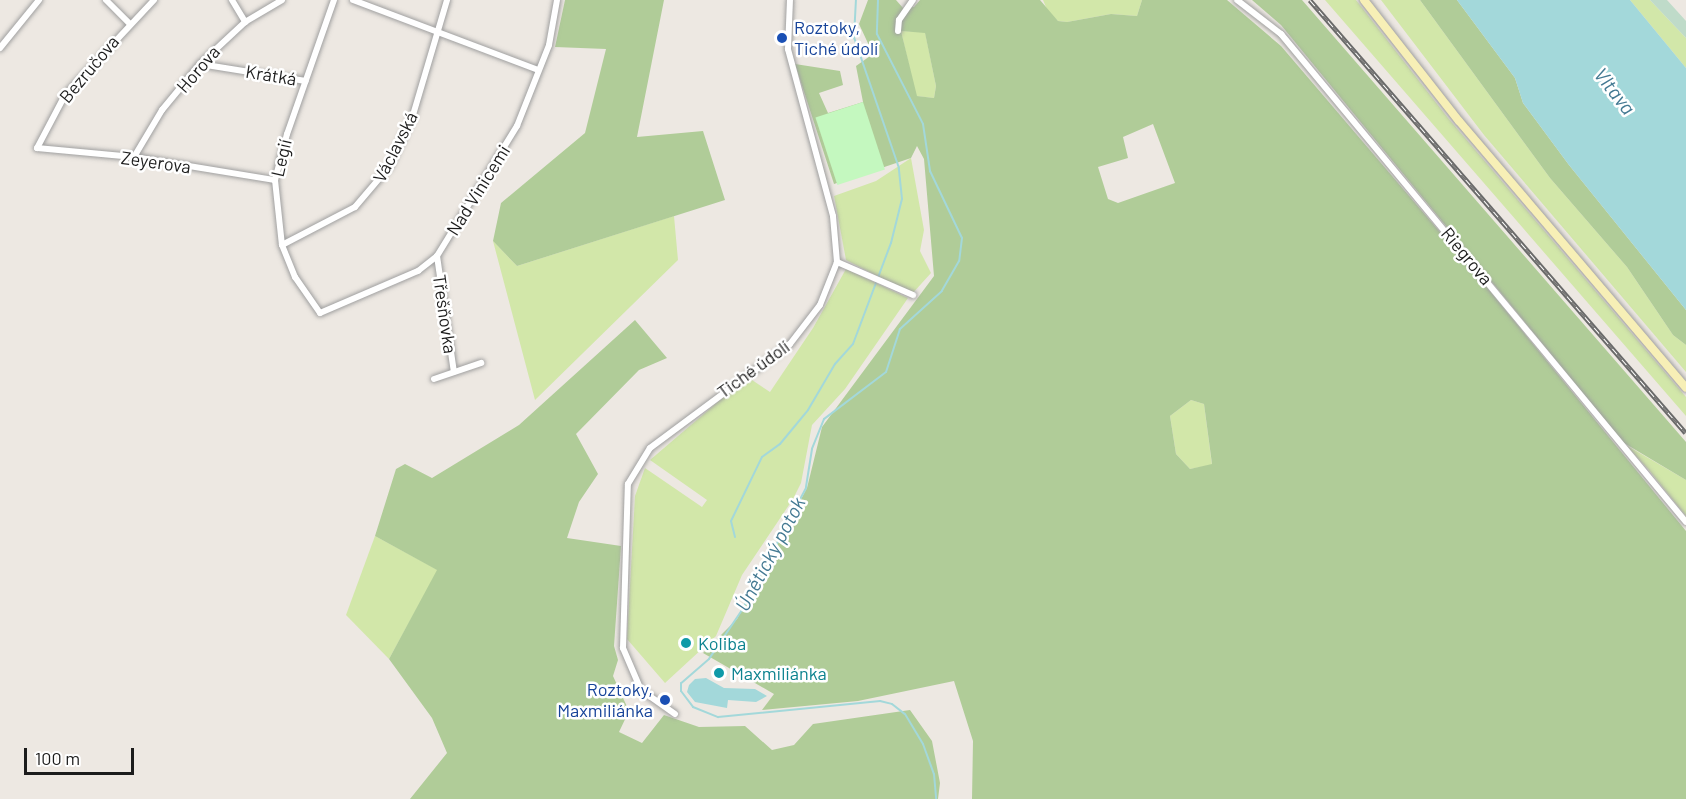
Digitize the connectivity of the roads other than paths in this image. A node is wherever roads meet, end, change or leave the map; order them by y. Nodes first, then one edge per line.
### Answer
1 (39, 0) edge
2 (106, 0) edge
3 (154, 0) edge
4 (232, 0) edge
5 (282, 0) edge
6 (334, 0) edge
7 (353, 0) edge
8 (447, 0) edge
9 (557, 0) edge
10 (790, 0) edge
11 (913, 0) edge
12 (1237, 0) edge
13 (1364, 0) edge
14 (245, 22) junction
15 (129, 23) junction
16 (439, 31) junction
17 (898, 31) dead end
18 (0, 48) edge
19 (200, 64) junction
20 (538, 70) junction
21 (306, 81) junction
22 (37, 148) joint
23 (134, 157) junction
24 (275, 180) junction
25 (282, 245) junction
26 (437, 255) junction
27 (837, 262) junction
28 (913, 295) dead end
29 (320, 313) joint
30 (481, 363) dead end
31 (454, 372) junction
32 (434, 379) dead end
33 (1686, 388) edge
34 (1686, 522) edge
35 (675, 714) dead end

1 - 18 street
2 - 15 street
3 - 15 street, Bezručova
4 - 14 street
5 - 14 street, Horova
6 - 21 street, Legií
7 - 16 street
8 - 16 street, Václavská
9 - 20 street, Nad Vinicemi
10 - 27 street, Tiché údolí
11 - 17 street
12 - 34 street, Riegrova
13 - 33 main road
14 - 19 street, Horova
15 - 22 street, Bezručova
16 - 20 street
16 - 25 street, Václavská
19 - 21 street, Krátká
19 - 23 street, Horova
20 - 26 street, Nad Vinicemi
21 - 24 street, Legií
22 - 23 street, Zeyerova
23 - 24 street, Zeyerova
24 - 25 street, Legií
25 - 29 street, Legií
26 - 29 street, Nad Vinicemi
26 - 31 street, Třešňovka
27 - 28 street
27 - 35 street, Tiché údolí
30 - 31 street, Třešňovka
31 - 32 street, Třešňovka

